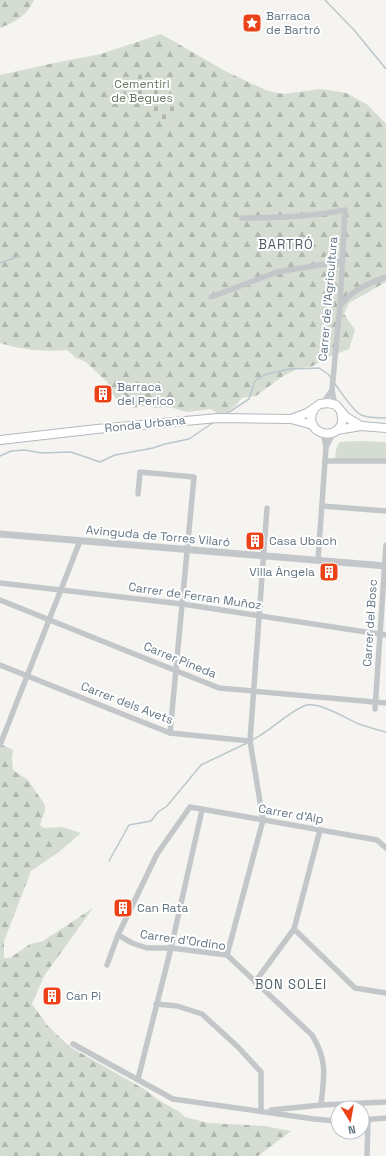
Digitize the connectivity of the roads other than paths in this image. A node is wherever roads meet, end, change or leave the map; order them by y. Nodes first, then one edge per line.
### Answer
1 (242, 218) dead end
2 (344, 261) junction
3 (386, 277) edge
4 (211, 297) dead end
5 (340, 305) junction
6 (332, 387) junction
7 (323, 403) junction
8 (335, 404) junction
9 (314, 409) junction
10 (341, 412) junction
11 (291, 419) junction
12 (313, 425) junction
13 (361, 426) junction
14 (386, 428) edge
15 (335, 431) junction
16 (323, 434) junction
17 (0, 440) edge
18 (326, 447) junction
19 (325, 461) junction
20 (386, 461) edge
21 (138, 494) dead end
22 (322, 506) junction
23 (268, 508) dead end
24 (386, 511) edge
25 (0, 534) edge
26 (80, 541) junction
27 (386, 545) edge
28 (187, 549) junction
29 (264, 556) junction
30 (318, 560) junction
31 (385, 566) edge
32 (0, 583) edge
33 (61, 590) junction
34 (0, 600) edge
35 (182, 604) junction
36 (260, 615) junction
37 (49, 620) junction
38 (383, 635) edge
39 (0, 665) edge
40 (176, 670) junction
41 (27, 676) junction
42 (255, 690) junction
43 (376, 702) junction
44 (386, 703) edge
45 (375, 709) dead end
46 (170, 733) junction
47 (250, 740) junction
48 (0, 746) edge
49 (202, 810) junction
50 (263, 820) junction
51 (320, 830) junction
52 (386, 848) edge
53 (294, 929) junction
54 (118, 935) junction
55 (171, 948) junction
56 (227, 955) junction
57 (107, 965) dead end
58 (255, 982) junction
59 (386, 993) edge
60 (156, 1004) junction
61 (73, 1044) dead end
62 (138, 1079) junction
63 (386, 1102) edge
64 (322, 1105) junction
65 (261, 1111) junction
66 (386, 1118) edge
67 (330, 1120) edge
68 (370, 1120) edge
69 (368, 1140) edge
70 (367, 1156) edge

1 - 2 street, Carrer de l'Agricultura
2 - 4 street
2 - 5 street, Carrer de l'Agricultura
3 - 5 street
5 - 6 street, Carrer de l'Agricultura
6 - 7 street, Carrer de l'Agricultura
6 - 8 street, Carrer de l'Agricultura
7 - 8 main road
7 - 9 main road, Ronda Urbana
8 - 10 main road
9 - 11 main road, Ronda Urbana
9 - 12 main road
10 - 13 main road
10 - 15 main road
11 - 12 main road, Ronda Urbana
11 - 17 main road, Ronda Urbana
12 - 16 main road, Ronda Urbana
13 - 14 main road
13 - 15 main road
15 - 16 main road
15 - 18 street
16 - 18 street
18 - 19 street
19 - 20 street
19 - 22 street
21 - 28 street
22 - 24 street
22 - 30 street
23 - 29 street
25 - 26 street, Avinguda de Torres Vilaró
26 - 28 street, Avinguda de Torres Vilaró
26 - 33 street
27 - 31 street, Carrer del Bosc
28 - 29 street, Avinguda de Torres Vilaró
28 - 35 street
29 - 30 street, Avinguda de Torres Vilaró
29 - 36 street
30 - 31 street, Avinguda de Torres Vilaró
31 - 38 street, Carrer del Bosc
32 - 33 street, Carrer de Ferran Muñoz
33 - 35 street, Carrer de Ferran Muñoz
33 - 37 street
34 - 37 street, Carrer Pineda
35 - 36 street, Carrer de Ferran Muñoz
35 - 40 street
36 - 38 street, Carrer de Ferran Muñoz
36 - 42 street
37 - 40 street, Carrer Pineda
37 - 41 street
38 - 43 street, Carrer del Bosc
39 - 41 street, Carrer dels Avets
40 - 42 street, Carrer Pineda
40 - 46 street
41 - 46 street, Carrer dels Avets
41 - 48 street
42 - 43 street, Carrer Pineda
42 - 47 street
43 - 44 street, Carrer Pineda
43 - 45 street, Carrer del Bosc
46 - 47 street, Carrer dels Avets
47 - 50 street
49 - 50 street, Carrer d'Alp
49 - 54 street, Carrer d'Alp
49 - 55 street
50 - 51 street, Carrer d'Alp
50 - 56 street
51 - 52 street, Carrer d'Alp
51 - 53 street
53 - 58 street
53 - 59 street
54 - 55 street, Carrer d'Ordino
54 - 57 street
55 - 56 street, Carrer d'Ordino
55 - 60 street
56 - 58 street, Carrer d'Ordino
58 - 64 street, Carrer d'Ordino
60 - 62 street
60 - 65 street
61 - 62 street
62 - 65 street
63 - 64 street
64 - 65 street
65 - 67 street
66 - 68 street
69 - 70 street

